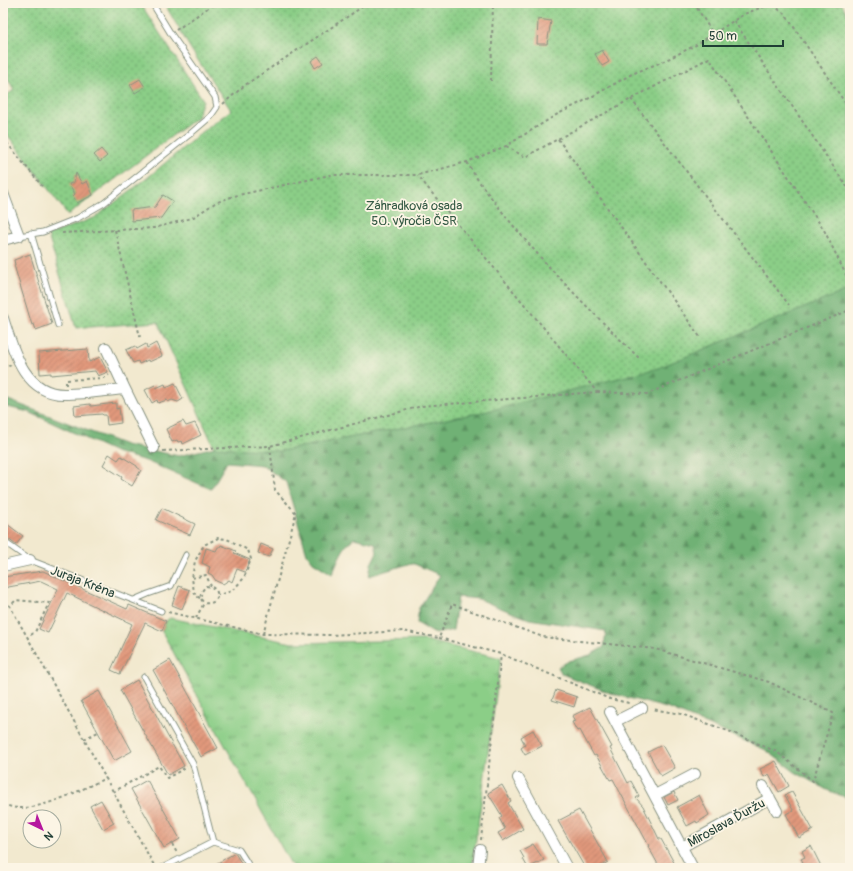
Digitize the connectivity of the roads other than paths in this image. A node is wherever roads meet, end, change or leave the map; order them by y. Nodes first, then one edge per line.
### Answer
1 (152, 3) edge
2 (3, 193) edge
3 (31, 233) junction
4 (19, 236) junction
5 (3, 240) edge
6 (3, 318) edge
7 (58, 325) dead end
8 (106, 348) dead end
9 (125, 389) junction
10 (154, 448) road end
11 (3, 541) edge
12 (186, 555) dead end
13 (30, 560) junction
14 (3, 566) edge
15 (134, 600) junction
16 (161, 611) road end
17 (144, 677) dead end
18 (642, 708) road end
19 (610, 712) dead end
20 (616, 721) junction
21 (695, 774) dead end
22 (518, 778) dead end
23 (763, 786) dead end
24 (655, 795) junction
25 (770, 798) junction
26 (777, 811) dead end
27 (213, 842) junction
28 (682, 846) junction
29 (480, 850) road end
30 (162, 868) edge
31 (250, 868) edge
32 (478, 868) edge
33 (567, 868) edge
34 (693, 868) edge

1 - 3 lane
2 - 4 street
3 - 4 lane
3 - 7 lane
4 - 5 street
6 - 9 street
8 - 9 street
9 - 10 street
11 - 13 lane, Juraja Kréna
12 - 15 lane
13 - 14 street
13 - 15 lane, Juraja Kréna
15 - 16 lane, Juraja Kréna
17 - 27 lane
18 - 20 street
19 - 20 street, Miroslava Ďuržu
20 - 24 street, Miroslava Ďuržu
21 - 24 street
22 - 33 street
23 - 25 street, Miroslava Ďuržu
24 - 28 street, Miroslava Ďuržu
25 - 26 street, Miroslava Ďuržu
25 - 28 street, Miroslava Ďuržu
27 - 30 lane
27 - 31 lane
28 - 34 street, Miroslava Ďuržu
29 - 32 street

